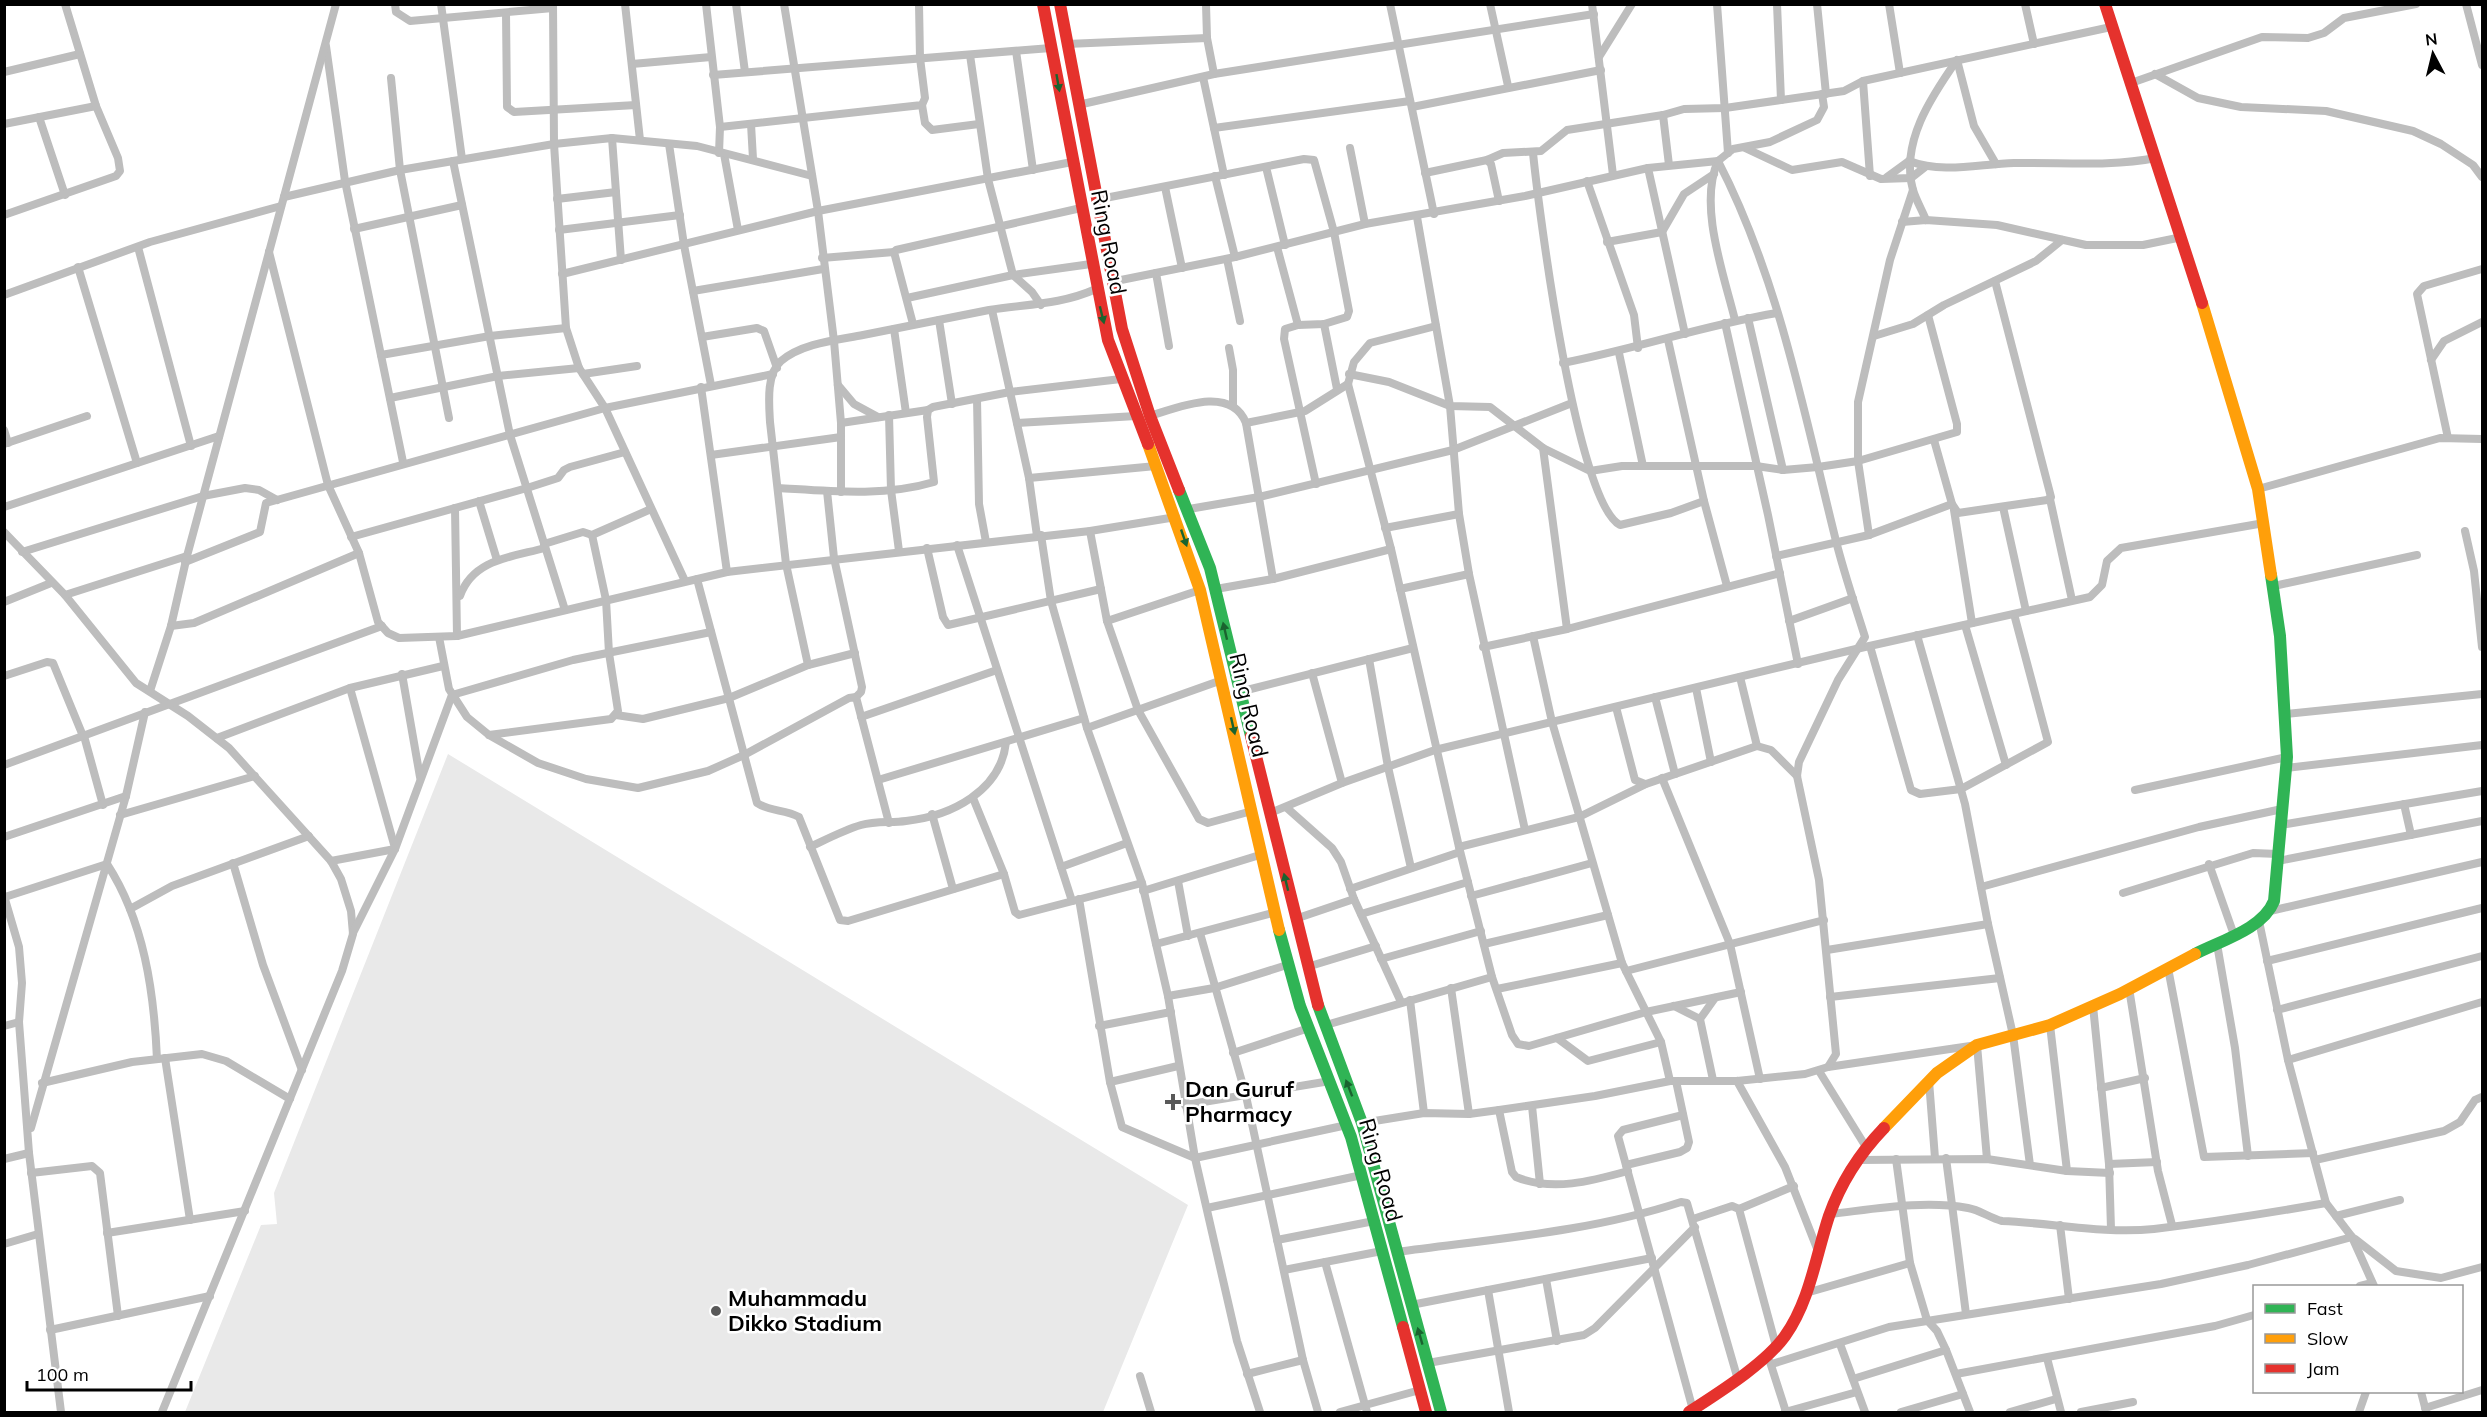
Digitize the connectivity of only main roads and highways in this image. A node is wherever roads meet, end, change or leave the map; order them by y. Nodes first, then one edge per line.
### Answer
1 (1043, 4) edge
2 (1060, 4) edge
3 (2105, 4) edge
4 (1691, 1411) edge
5 (1426, 1413) edge
6 (1441, 1413) edge

1 -> 5 main road, Ring Road
6 -> 2 main road, Ring Road
3 - 4 main road

